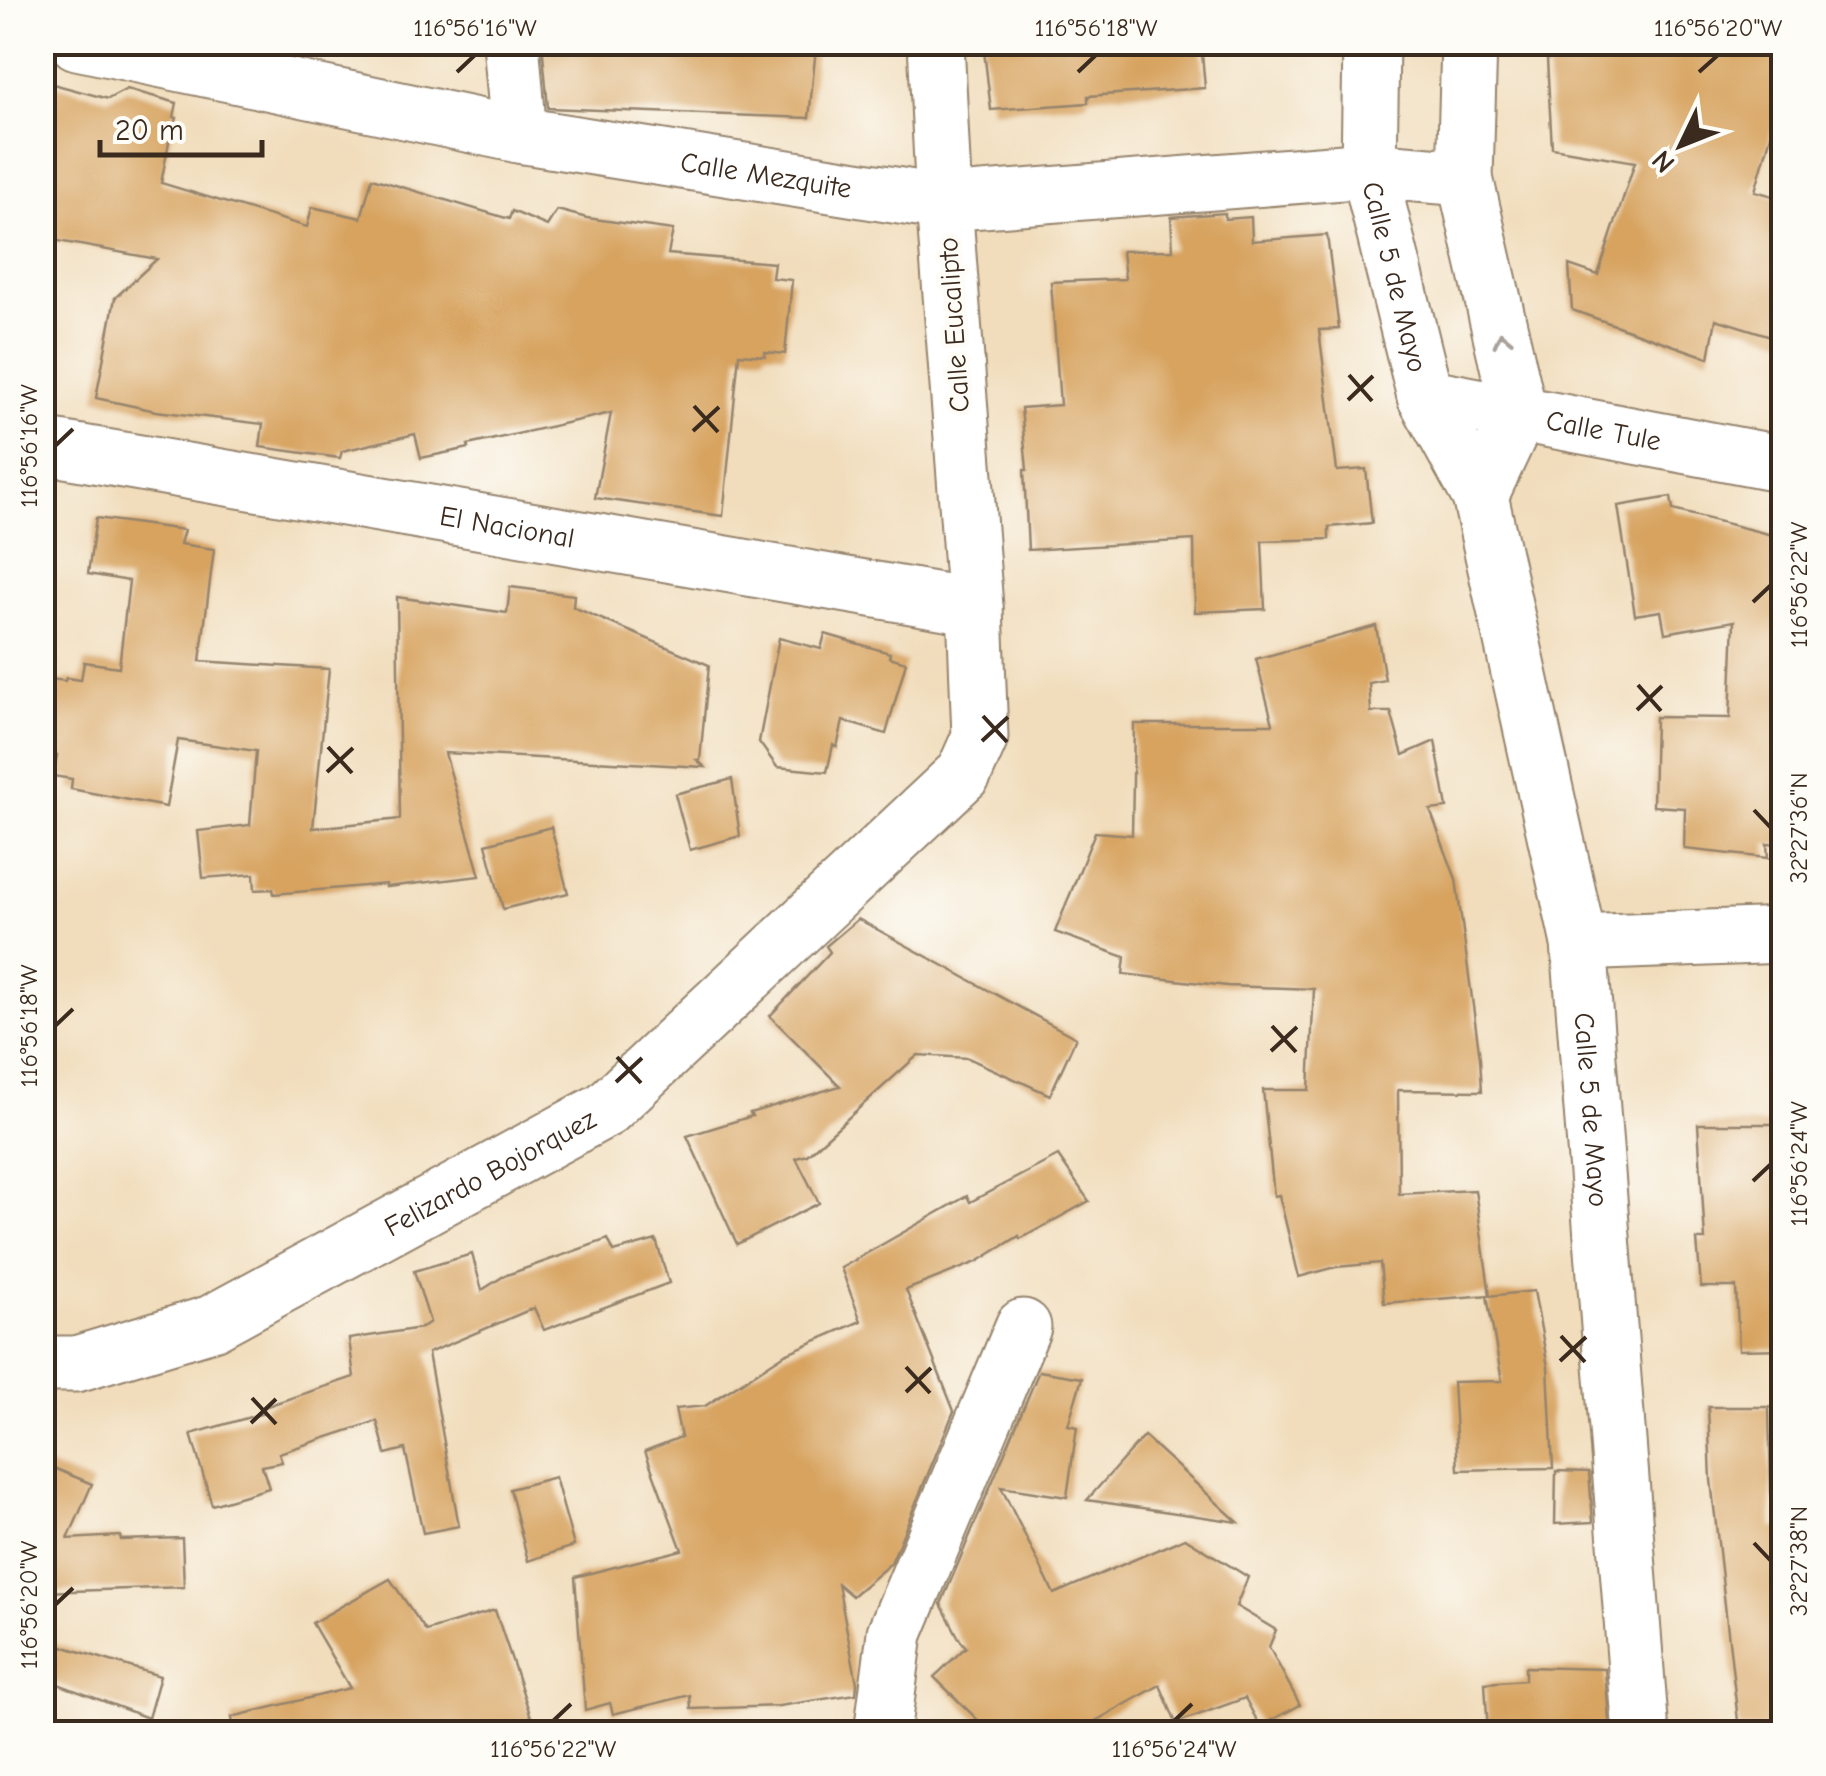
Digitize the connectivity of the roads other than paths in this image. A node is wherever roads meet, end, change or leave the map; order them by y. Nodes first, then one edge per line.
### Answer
1 (77, 42) edge
2 (511, 42) edge
3 (936, 42) edge
4 (1371, 42) edge
5 (1470, 42) edge
6 (519, 135) junction
7 (1369, 170) junction
8 (1465, 178) junction
9 (944, 203) junction
10 (1425, 396) junction
11 (1519, 413) junction
12 (42, 446) edge
13 (1784, 464) edge
14 (1480, 496) junction
15 (975, 607) junction
16 (1784, 935) edge
17 (1579, 944) junction
18 (1023, 1327) dead end
19 (42, 1364) edge
20 (882, 1734) edge
21 (1640, 1734) edge

1 - 6 street, Calle Mezquite
2 - 6 street
3 - 9 street, Calle Eucalipto
4 - 7 street, Calle 5 de Mayo
5 - 8 street
6 - 9 street, Calle Mezquite
7 - 8 street, Calle Mezquite
7 - 9 street, Calle Mezquite
7 - 10 street, Calle 5 de Mayo
11 -> 8 street
9 - 15 street, Calle Eucalipto
10 - 11 street, Calle Tule
10 - 14 street, Calle 5 de Mayo
11 - 13 street, Calle Tule
11 - 14 street
12 - 15 street, El Nacional
14 - 17 street, Calle 5 de Mayo
15 - 19 street, Felizardo Bojorquez
16 - 17 street
17 - 21 street, Calle 5 de Mayo
18 - 20 street

